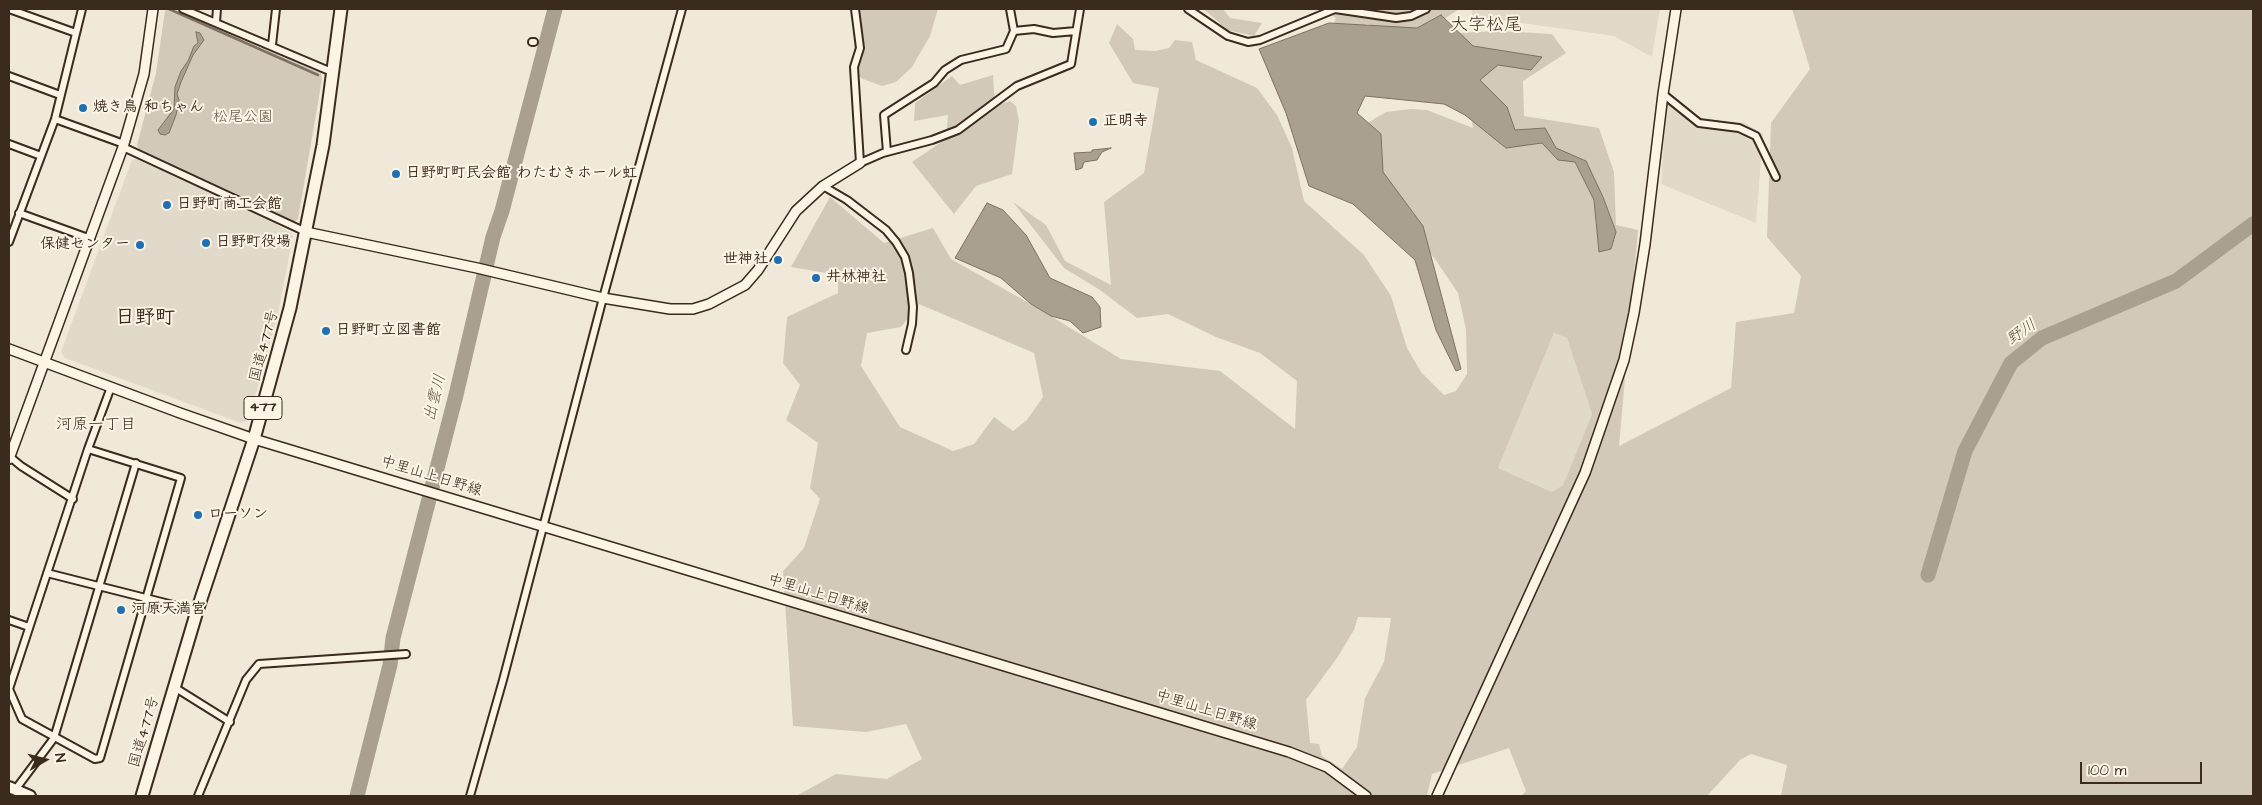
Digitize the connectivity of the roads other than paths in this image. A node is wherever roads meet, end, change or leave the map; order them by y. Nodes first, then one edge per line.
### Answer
1 (9, 9) edge
2 (82, 9) edge
3 (153, 9) edge
4 (183, 9) edge
5 (217, 9) edge
6 (276, 9) edge
7 (341, 9) edge
8 (682, 9) edge
9 (855, 9) edge
10 (1010, 9) edge
11 (1080, 9) edge
12 (1188, 9) edge
13 (1426, 9) edge
14 (1676, 9) edge
15 (216, 22) junction
16 (1014, 30) junction
17 (1076, 30) junction
18 (76, 33) junction
19 (272, 45) junction
20 (334, 73) junction
21 (9, 76) edge
22 (1663, 94) junction
23 (60, 95) junction
24 (55, 119) junction
25 (9, 144) edge
26 (124, 146) junction
27 (887, 152) junction
28 (41, 156) junction
29 (860, 163) junction
30 (1776, 177) dead end
31 (823, 186) junction
32 (20, 214) junction
33 (306, 232) junction
34 (91, 239) junction
35 (9, 242) edge
36 (603, 298) junction
37 (9, 349) edge
38 (906, 350) dead end
39 (45, 363) junction
40 (111, 387) junction
41 (254, 439) junction
42 (88, 448) junction
43 (9, 457) edge
44 (136, 463) junction
45 (72, 499) junction
46 (543, 525) junction
47 (47, 573) junction
48 (99, 586) junction
49 (146, 598) junction
50 (197, 610) junction
51 (9, 620) edge
52 (29, 627) junction
53 (406, 654) dead end
54 (174, 687) junction
55 (230, 722) junction
56 (54, 738) junction
57 (12, 788) edge
58 (30, 796) edge
59 (142, 796) edge
60 (198, 796) edge
61 (470, 796) edge
62 (1366, 796) edge
63 (1437, 796) edge

1 - 18 street
2 - 18 street
3 - 26 street
4 - 15 street
5 - 15 street
6 - 19 street
7 - 20 highway, 国道477号 / 477
8 - 36 street
9 - 29 street
10 - 16 street
11 - 17 street
12 - 13 street
14 - 22 street
15 - 19 street
16 - 17 street
16 - 27 street
17 - 27 street
18 - 23 street
19 - 20 street
20 - 33 highway, 国道477号 / 477
21 - 23 street
22 - 30 street
22 - 63 street
23 - 24 street
24 - 26 street
24 - 28 street
25 - 28 street
26 - 33 street
26 - 34 street
27 - 29 street
28 - 32 street
29 - 31 street
31 - 36 street
31 - 38 street
32 - 34 street
32 - 35 street
33 - 36 street
33 - 41 highway, 国道477号 / 477
34 - 39 street
36 - 46 street
37 - 39 street, 中里山上日野線
39 - 40 street, 中里山上日野線
39 - 43 street
40 - 41 street, 中里山上日野線
40 - 42 street
41 - 46 street, 中里山上日野線
41 - 50 highway, 国道477号 / 477
42 - 44 street
42 - 45 street
43 - 45 street
44 - 48 street
44 - 49 street
45 - 47 street
46 - 61 street
46 - 62 street, 中里山上日野線
47 - 48 street
47 - 52 street
48 - 49 street
48 - 56 street
49 - 50 street
49 - 56 street
50 - 54 highway, 国道477号 / 477
51 - 52 street
52 - 56 street
53 - 55 street
54 - 55 street
54 - 59 highway, 国道477号 / 477
55 - 60 street
56 - 57 street
57 - 58 main road

